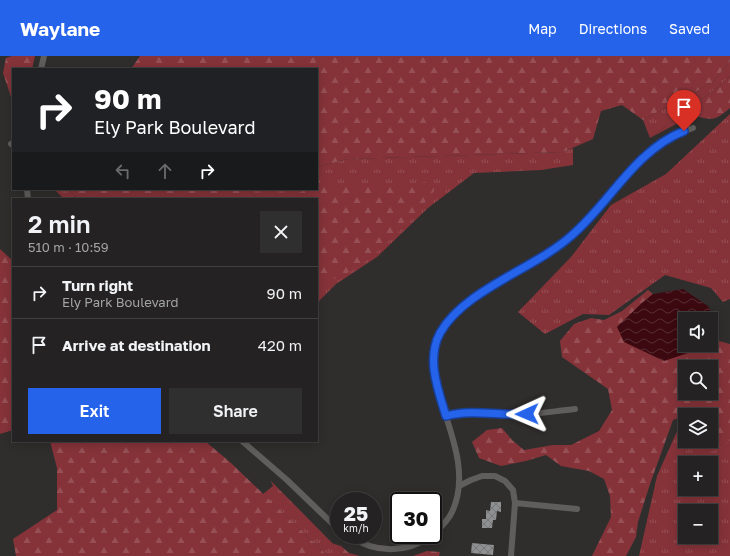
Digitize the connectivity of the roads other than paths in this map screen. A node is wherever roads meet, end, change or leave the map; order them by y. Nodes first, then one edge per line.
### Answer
1 (44, 56) edge
2 (41, 68) edge
3 (693, 128) dead end
4 (576, 409) dead end
5 (446, 416) junction
6 (243, 442) edge
7 (459, 486) junction
8 (515, 503) junction
9 (577, 509) dead end
10 (330, 521) edge
11 (442, 526) edge
12 (361, 544) edge
13 (416, 544) edge
14 (511, 556) edge

1 - 2 street
3 - 5 street
4 - 5 street
5 - 7 street
6 - 10 street
7 - 8 street
7 - 11 street
8 - 9 street
8 - 14 street
12 - 13 street

